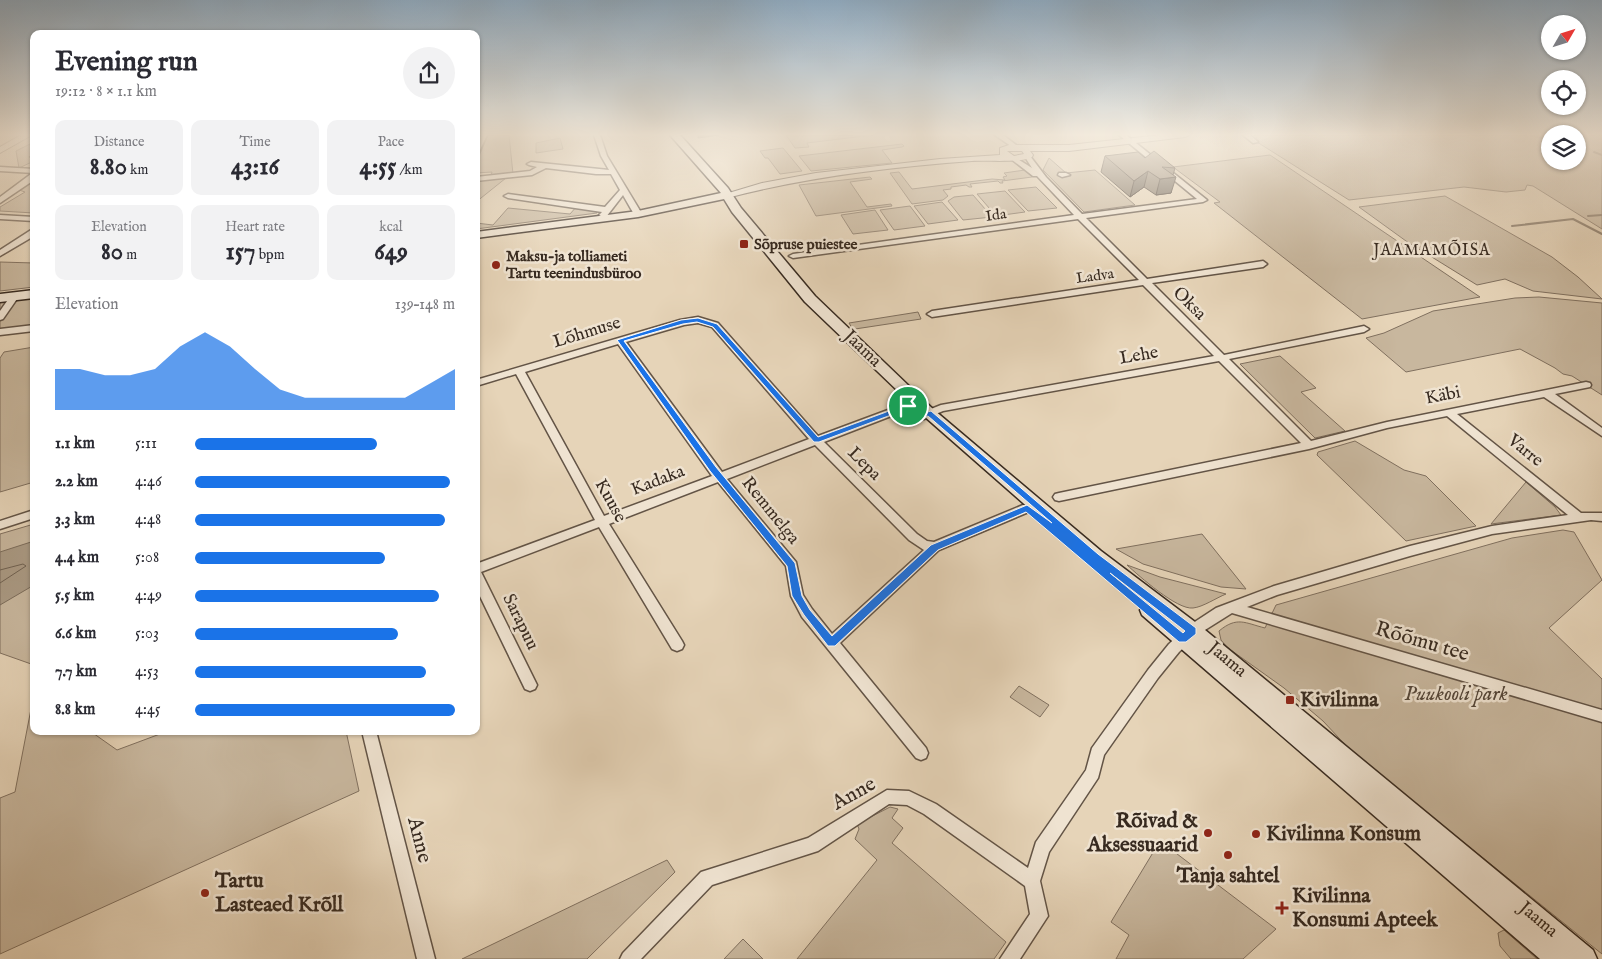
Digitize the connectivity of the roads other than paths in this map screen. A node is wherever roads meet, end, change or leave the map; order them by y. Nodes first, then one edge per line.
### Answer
1 (29, 180) edge
2 (618, 180) edge
3 (707, 180) edge
4 (715, 180) edge
5 (794, 180) edge
6 (1044, 180) edge
7 (1178, 180) edge
8 (784, 181) junction
9 (718, 183) junction
10 (755, 187) junction
11 (624, 190) junction
12 (508, 196) dead end
13 (630, 198) junction
14 (619, 199) junction
15 (723, 199) junction
16 (0, 200) edge
17 (605, 214) junction
18 (638, 214) junction
19 (0, 217) edge
20 (1080, 218) junction
21 (30, 219) edge
22 (30, 234) edge
23 (480, 234) edge
24 (17, 242) junction
25 (30, 244) edge
26 (0, 254) edge
27 (793, 256) dead end
28 (1263, 264) dead end
29 (1145, 282) junction
30 (30, 294) edge
31 (15, 296) junction
32 (0, 298) edge
33 (932, 314) dead end
34 (0, 317) edge
35 (708, 323) joint
36 (30, 328) edge
37 (1364, 329) dead end
38 (0, 332) edge
39 (620, 340) junction
40 (1221, 358) junction
41 (519, 370) junction
42 (480, 382) edge
43 (1586, 385) dead end
44 (1546, 393) junction
45 (919, 412) junction
46 (1449, 413) junction
47 (1602, 433) edge
48 (816, 440) junction
49 (1305, 446) junction
50 (719, 477) junction
51 (1059, 497) dead end
52 (1027, 508) junction
53 (30, 515) edge
54 (1578, 517) junction
55 (1602, 517) edge
56 (601, 521) junction
57 (0, 525) edge
58 (934, 547) junction
59 (480, 567) edge
60 (480, 582) edge
61 (1231, 608) junction
62 (1188, 635) junction
63 (832, 643) junction
64 (677, 645) dead end
65 (530, 686) dead end
66 (1602, 716) edge
67 (370, 735) edge
68 (921, 752) dead end
69 (1032, 881) junction
70 (426, 959) edge
71 (629, 959) edge
72 (1009, 959) edge
73 (1558, 959) edge
74 (1584, 959) edge

1 - 16 street
2 - 11 street
3 - 15 main road, Jaama
4 - 9 main road, Jaama
5 - 8 street
6 - 20 street, Oksa
7 - 20 street, Ida
8 - 10 street
8 - 15 street
9 - 10 street
9 - 15 main road, Jaama
10 - 15 street
11 - 13 street
11 - 14 street
12 - 17 street
13 - 14 street
13 - 18 street
14 - 17 street
15 - 18 main road
15 - 45 main road, Jaama
15 - 45 main road, Jaama
17 - 18 main road
17 - 23 main road
19 - 21 street
20 - 27 street, Ida
20 - 29 street, Oksa
22 - 24 street
24 - 25 street
24 - 26 street
28 - 29 street, Ladva
29 - 33 street, Ladva
29 - 40 street, Oksa
30 - 31 main road
31 - 32 main road
31 - 34 street
35 - 39 street, Lõhmuse
35 - 48 street, Lepa
36 - 38 street
37 - 40 street, Lehe
39 - 41 street, Lõhmuse
39 - 50 street, Remmelga
40 - 45 street, Lehe
40 - 49 street, Oksa
41 - 42 street, Lõhmuse
41 - 56 street, Kuuse
43 - 44 street, Käbi
44 - 46 street, Käbi
44 - 47 street
45 - 48 street, Kadaka
45 - 52 main road, Jaama
45 - 62 main road, Jaama
46 - 49 street, Käbi
46 - 54 street, Varre
48 - 50 street, Kadaka
48 - 58 street, Lepa
49 - 51 street, Käbi
50 - 56 street, Kadaka
50 - 63 street, Remmelga
52 - 58 street
52 - 62 main road, Jaama
53 - 57 street
54 - 55 street
54 - 61 street
56 - 59 street, Kadaka
56 - 64 street, Kuuse
58 - 63 street
60 - 65 street, Sarapuu
61 - 62 street
61 - 66 street, Rõõmu tee
62 - 69 street, Jaama
62 - 73 main road, Jaama
62 - 74 main road, Jaama
63 - 68 street, Remmelga
67 - 70 street, Anne
69 - 71 street, Anne
69 - 72 street

